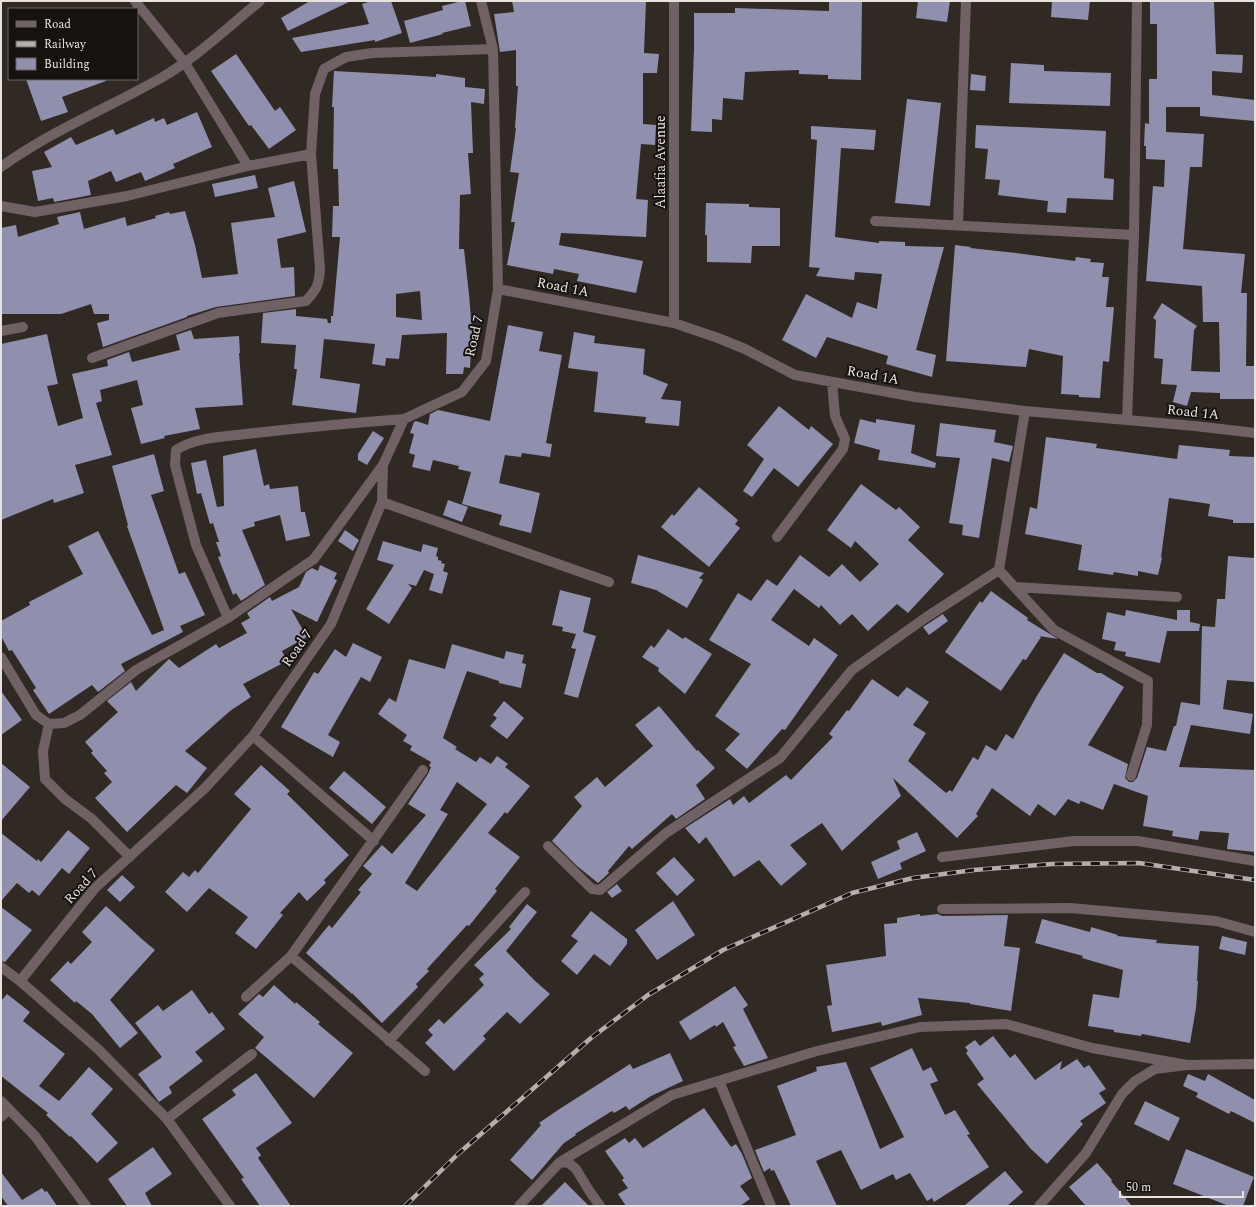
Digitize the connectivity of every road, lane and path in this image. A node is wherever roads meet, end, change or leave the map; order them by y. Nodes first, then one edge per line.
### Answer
1 (135, 1) edge
2 (260, 1) edge
3 (481, 1) edge
4 (674, 1) edge
5 (966, 1) edge
6 (1137, 1) edge
7 (493, 49) junction
8 (185, 63) junction
9 (311, 154) junction
10 (248, 166) junction
11 (1, 167) edge
12 (1, 206) edge
13 (875, 221) dead end
14 (958, 226) junction
15 (1134, 235) junction
16 (498, 289) junction
17 (674, 323) junction
18 (23, 327) dead end
19 (1, 331) edge
20 (92, 358) dead end
21 (832, 382) junction
22 (1026, 411) junction
23 (404, 418) junction
24 (1127, 420) junction
25 (1255, 433) edge
26 (383, 466) junction
27 (382, 502) junction
28 (777, 537) dead end
29 (999, 570) junction
30 (609, 582) dead end
31 (1015, 587) junction
32 (1177, 598) dead end
33 (228, 618) junction
34 (1, 657) edge
35 (49, 724) junction
36 (253, 736) junction
37 (423, 770) dead end
38 (1131, 776) dead end
39 (374, 841) junction
40 (548, 846) dead end
41 (130, 856) junction
42 (942, 856) dead end
43 (1255, 861) edge
44 (525, 892) dead end
45 (942, 909) dead end
46 (1255, 932) edge
47 (291, 956) junction
48 (1, 967) edge
49 (20, 981) junction
50 (246, 997) dead end
51 (389, 1041) junction
52 (252, 1054) dead end
53 (1255, 1064) edge
54 (1187, 1065) junction
55 (425, 1071) dead end
56 (719, 1081) junction
57 (1, 1101) edge
58 (9, 1110) junction
59 (1, 1117) edge
60 (167, 1119) junction
61 (560, 1162) junction
62 (86, 1206) edge
63 (230, 1206) edge
64 (520, 1206) edge
65 (600, 1206) edge
66 (771, 1206) edge
67 (1039, 1206) edge

1 - 8 street
2 - 8 street
3 - 7 street, Road 7
4 - 17 street, Alaafia Avenue
5 - 14 street
6 - 15 street
7 - 9 street
7 - 16 street, Road 7
8 - 10 street
8 - 11 street
9 - 10 street
9 - 20 street
10 - 12 street
13 - 14 street
14 - 15 street
15 - 24 street
16 - 17 street, Road 1A
16 - 23 street, Road 7
17 - 21 street, Road 1A
18 - 19 street
21 - 22 street, Road 1A
21 - 28 street
22 - 24 street, Road 1A
22 - 29 street
23 - 26 street, Road 7
23 - 33 street
24 - 25 street, Road 1A
26 - 27 street, Road 7
26 - 33 street
27 - 30 street
27 - 36 street, Road 7
29 - 31 street
29 - 40 street
31 - 32 street
31 - 38 street
33 - 35 street
34 - 35 street
35 - 41 street
36 - 39 street
36 - 41 street, Road 7
37 - 39 street
39 - 47 street
41 - 49 street, Road 7
42 - 43 street
44 - 51 street
45 - 46 street
47 - 50 street
47 - 51 street
48 - 49 street
49 - 60 street
51 - 55 street
52 - 60 street
53 - 54 street
54 - 56 street
54 - 67 street
56 - 61 street
56 - 66 street
57 - 58 street
58 - 59 street
58 - 62 street
60 - 63 street
61 - 64 street
61 - 65 street

